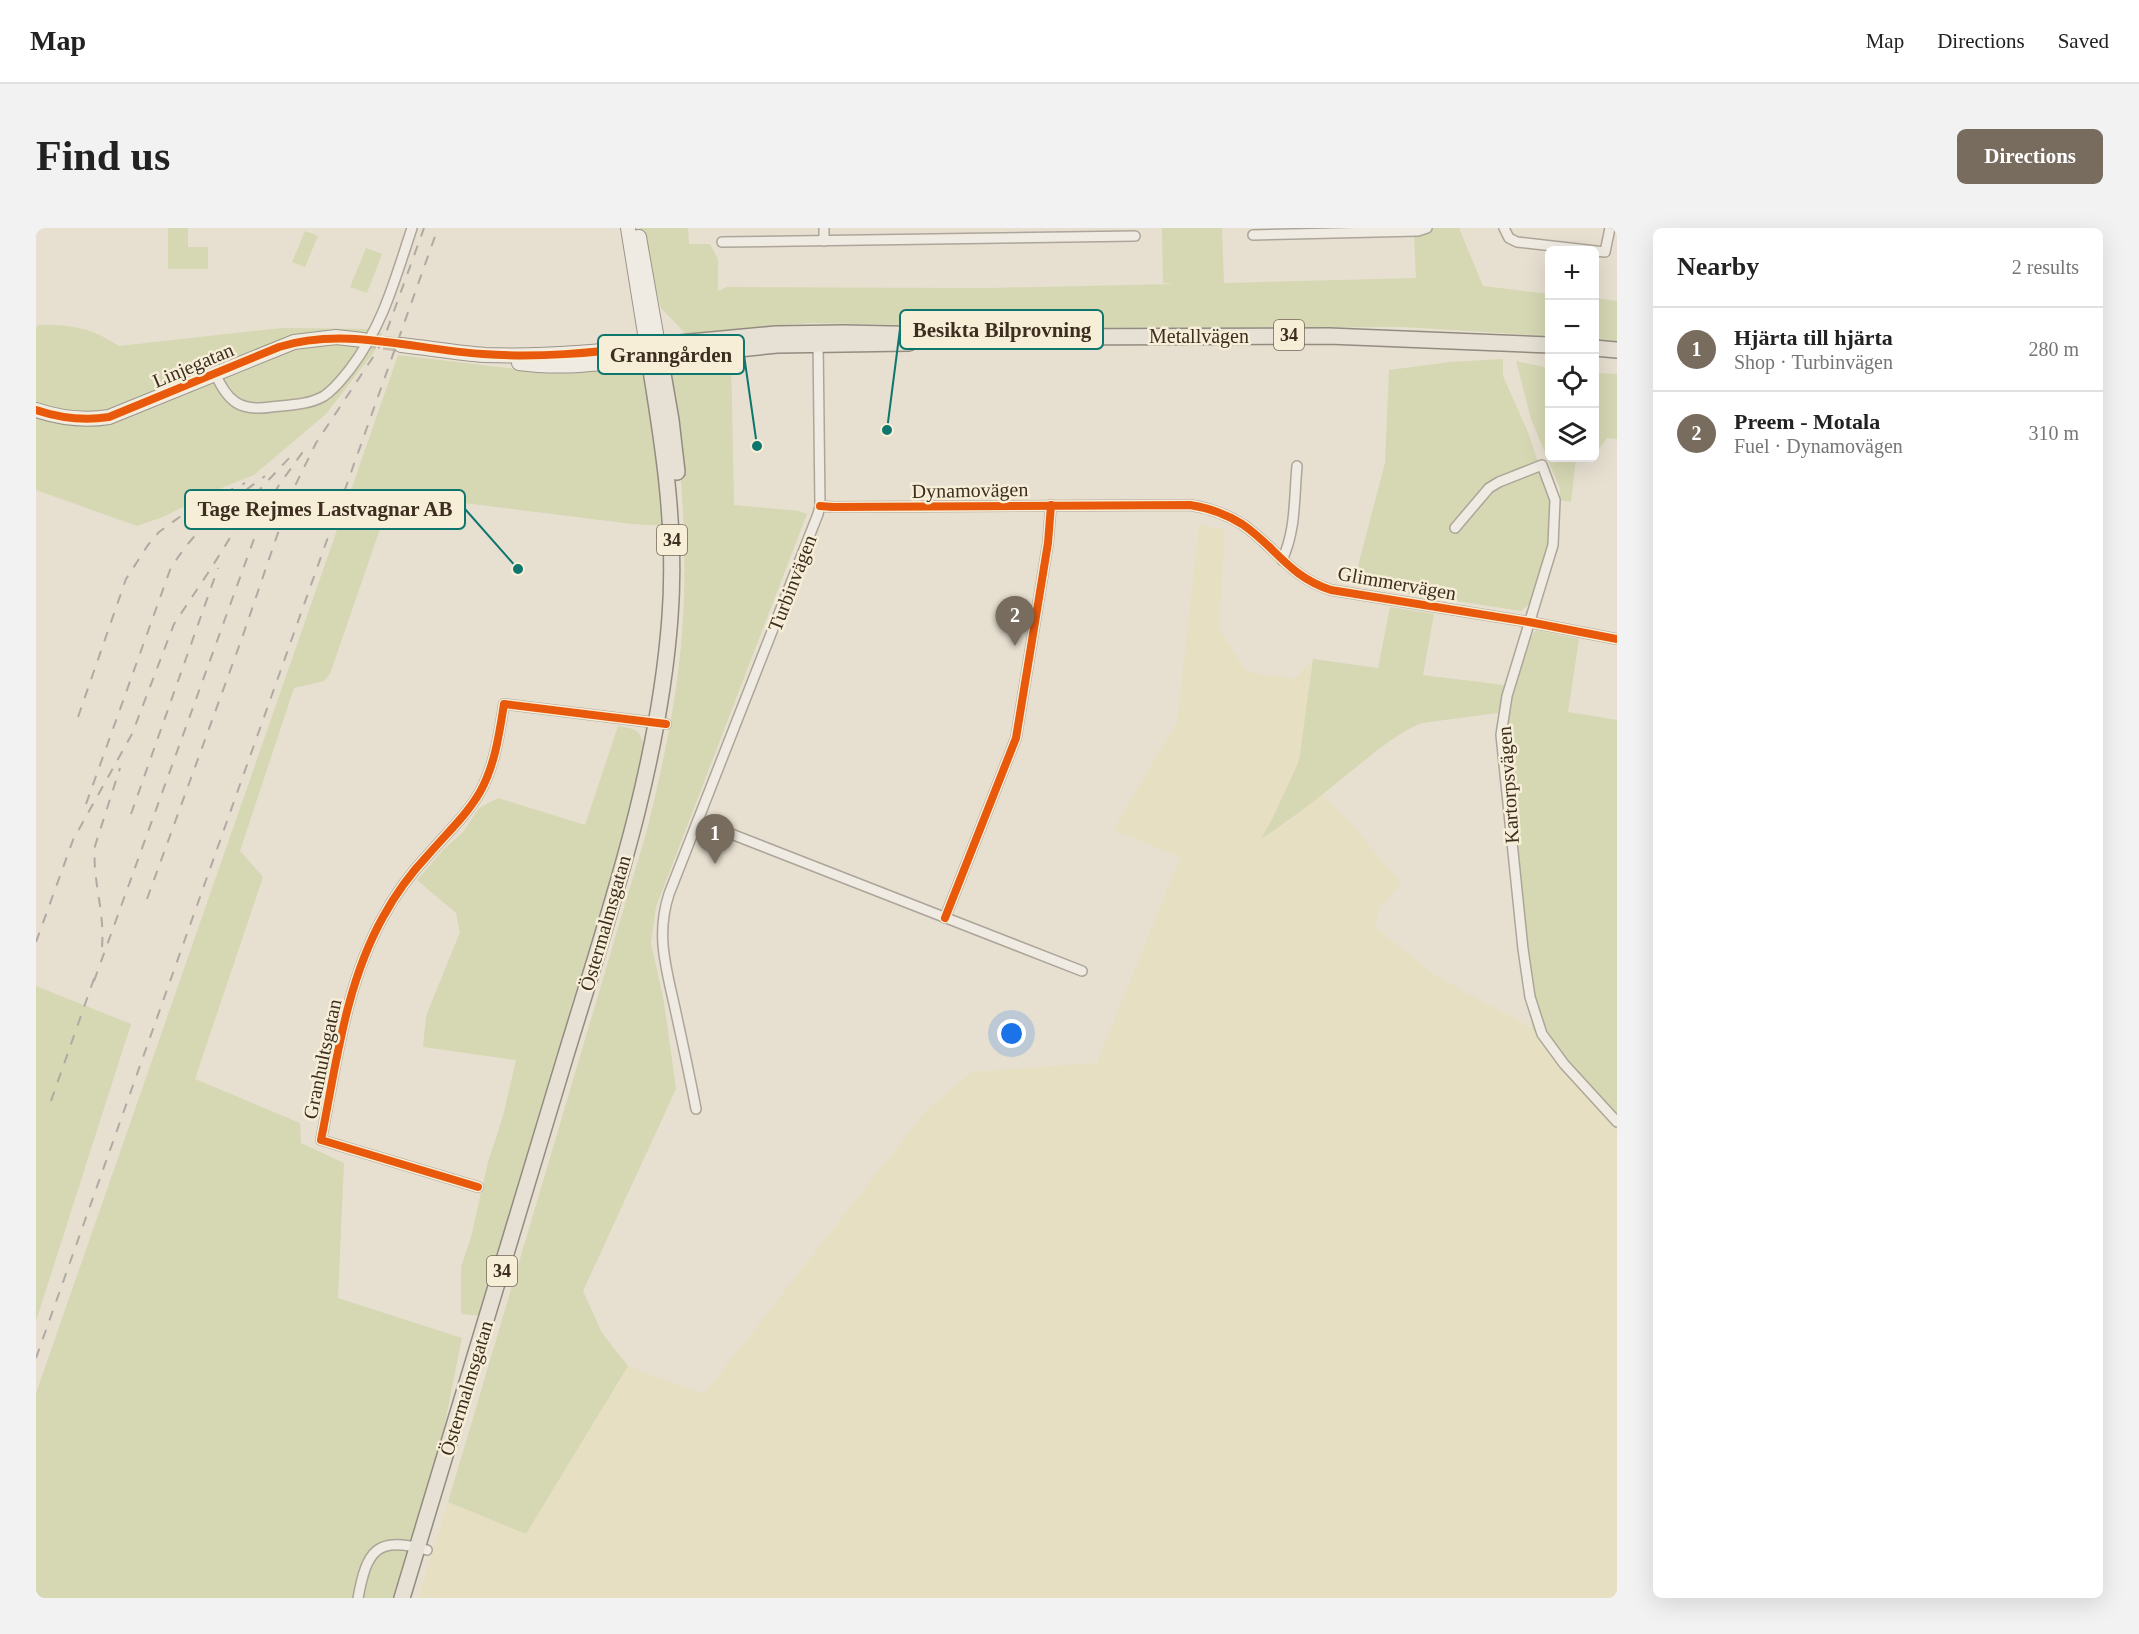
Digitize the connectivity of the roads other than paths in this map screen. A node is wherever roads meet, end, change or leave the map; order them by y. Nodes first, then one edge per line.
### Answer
1 (412, 228) edge
2 (628, 228) edge
3 (637, 228) edge
4 (825, 228) edge
5 (1427, 228) edge
6 (1504, 228) edge
7 (1610, 228) edge
8 (1028, 233) edge
9 (1253, 235) dead end
10 (1135, 236) dead end
11 (825, 241) junction
12 (722, 242) dead end
13 (818, 338) junction
14 (363, 340) tunnel mouth
15 (401, 345) tunnel mouth
16 (1545, 345) edge
17 (653, 351) junction
18 (215, 373) junction
19 (36, 410) edge
20 (1297, 466) dead end
21 (1051, 505) junction
22 (820, 506) junction
23 (1455, 528) dead end
24 (1282, 560) junction
25 (1529, 622) junction
26 (1617, 639) edge
27 (661, 724) junction
28 (698, 821) junction
29 (945, 918) junction
30 (1082, 971) dead end
31 (696, 1109) dead end
32 (1617, 1122) edge
33 (478, 1187) dead end
34 (422, 1548) junction
35 (358, 1598) edge
36 (402, 1598) edge
37 (412, 1598) edge

1 - 18 street
2 - 17 street, Östermalmsgatan
3 - 17 street, Östermalmsgatan
4 - 11 street
5 - 9 street
6 - 7 street
8 - 10 street
8 - 11 street
11 - 12 street
13 - 16 main road, Metallvägen / 34
13 - 17 main road, Metallvägen / 34
13 - 22 street, Turbinvägen
14 - 18 street, Linjegatan
15 - 17 street
17 - 27 main road, Östermalmsgatan / 34
18 - 19 street, Linjegatan
20 - 24 street
21 - 22 street, Dynamovägen
21 - 24 street, Glimmervägen
21 - 29 street, Dynamovägen
22 - 28 street, Turbinvägen
23 - 25 street, Kartorpsvägen
24 - 25 street, Glimmervägen
25 - 26 street, Glimmervägen
25 - 32 street, Kartorpsvägen
27 - 33 street, Granhultsgatan
27 - 34 main road, Östermalmsgatan / 34
28 - 29 street
28 - 31 street, Turbinvägen
29 - 30 street
34 - 35 street
34 - 36 main road, Östermalmsgatan / 34
34 - 37 main road, Östermalmsgatan / 34

